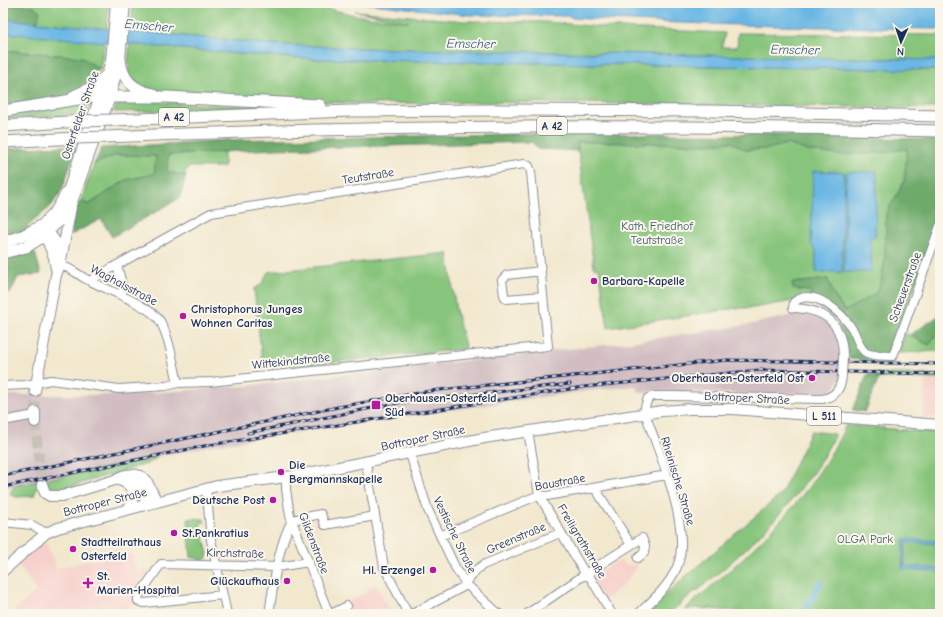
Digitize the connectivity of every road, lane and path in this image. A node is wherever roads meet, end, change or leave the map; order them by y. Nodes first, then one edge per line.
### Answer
1 (116, 3) edge
2 (125, 3) edge
3 (119, 20) junction
4 (117, 56) junction
5 (107, 75) junction
6 (105, 97) junction
7 (167, 97) junction
8 (62, 101) junction
9 (3, 111) edge
10 (350, 111) junction
11 (940, 116) edge
12 (3, 126) edge
13 (940, 131) edge
14 (26, 140) junction
15 (3, 142) edge
16 (3, 147) edge
17 (72, 202) junction
18 (940, 226) edge
19 (45, 231) junction
20 (3, 242) edge
21 (3, 253) edge
22 (60, 261) junction
23 (117, 265) junction
24 (540, 271) junction
25 (56, 275) junction
26 (91, 281) junction
27 (122, 296) junction
28 (543, 296) junction
29 (548, 346) joint
30 (178, 383) junction
31 (3, 386) edge
32 (36, 387) junction
33 (645, 413) junction
34 (35, 416) dead end
35 (3, 421) edge
36 (940, 425) edge
37 (528, 431) junction
38 (410, 454) junction
39 (366, 463) junction
40 (666, 475) junction
41 (286, 477) junction
42 (115, 480) junction
43 (42, 484) tunnel mouth
44 (595, 488) junction
45 (204, 489) junction
46 (539, 495) junction
47 (152, 503) junction
48 (129, 509) junction
49 (375, 516) junction
50 (292, 520) junction
51 (3, 522) edge
52 (560, 533) junction
53 (46, 534) junction
54 (440, 536) junction
55 (631, 545) junction
56 (638, 558) dead end
57 (309, 562) junction
58 (217, 565) junction
59 (277, 567) junction
60 (3, 570) edge
61 (586, 575) junction
62 (466, 584) junction
63 (223, 595) junction
64 (347, 606) dead end
65 (226, 614) edge
66 (269, 614) edge
67 (330, 614) edge
68 (407, 614) edge
69 (498, 614) edge
70 (527, 614) edge
71 (612, 614) edge
72 (638, 614) edge

1 - 3 main road, Osterfelder Straße
2 - 3 main road, Osterfelder Straße
3 - 4 main road, Osterfelder Straße
4 - 5 main road, Osterfelder Straße
4 - 6 main road, Osterfelder Straße
4 - 7 highway
5 - 6 main road, Osterfelder Straße
5 - 8 highway
6 - 7 highway
6 - 8 highway
6 - 17 main road, Osterfelder Straße
6 - 19 main road, Osterfelder Straße
7 - 10 highway
8 - 9 highway
10 - 11 highway, A 42
10 - 12 highway, A 42, bridge
13 - 14 highway, A 42, bridge
14 - 15 highway, A 42
14 - 16 highway
17 - 19 main road, Osterfelder Straße
17 - 22 main road, Osterfelder Straße
18 - 33 street, Scheuerstraße, bridge
19 - 20 highway
19 - 21 highway
19 - 22 main road
19 - 25 main road, Osterfelder Straße
22 - 25 main road, Osterfelder Straße
22 - 26 street, Waghalsstraße
23 - 24 street, Teutstraße
23 - 26 street, Teutstraße
23 - 27 street
24 - 28 street, Teutstraße
24 - 28 street
25 - 32 main road, Osterfelder Straße
26 - 27 street, Waghalsstraße
27 - 30 street, Waghalsstraße
28 - 29 street, Teutstraße
29 - 30 street, Wittekindstraße
30 - 32 street, Wittekindstraße
31 - 32 street, Wittekindstraße
33 - 36 main road, Bottroper Straße / L 511
33 - 37 main road, Bottroper Straße / L 511
33 - 40 street, Rheinische Straße
34 - 35 street
37 - 38 main road, Bottroper Straße / L 511
37 - 46 street, Freiligrathstraße
38 - 39 main road, Bottroper Straße / L 511
38 - 54 street, Vestische Straße
39 - 41 main road, Bottroper Straße / L 511
39 - 49 street
40 - 44 street, Baustraße
40 - 72 street, Rheinische Straße
41 - 45 main road, Bottroper Straße / L 511
41 - 50 street, Gildenstraße
42 - 43 main road
42 - 47 main road
42 - 48 main road
44 - 46 street, Baustraße
44 - 55 street
45 - 47 main road, Bottroper Straße / L 511
45 - 58 street
46 - 52 street, Freiligrathstraße
46 - 54 street, Baustraße
47 - 48 main road, Bottroper Straße / L 511
48 - 53 main road, Bottroper Straße / L 511
49 - 50 street
49 - 68 street
50 - 57 street, Gildenstraße
50 - 59 street
51 - 53 street
52 - 61 street, Freiligrathstraße
52 - 62 street, Greenstraße
53 - 60 main road, Bottroper Straße / L 511
54 - 62 street, Vestische Straße
55 - 56 street
55 - 61 street
57 - 59 street, Kirchstraße
57 - 67 street, Gildenstraße
58 - 59 street, Kirchstraße
58 - 63 street
58 - 63 street, Kirchstraße
59 - 66 street
61 - 70 street
61 - 71 street, Freiligrathstraße
62 - 68 street
62 - 69 street, Vestische Straße
63 - 65 street
64 - 67 street

